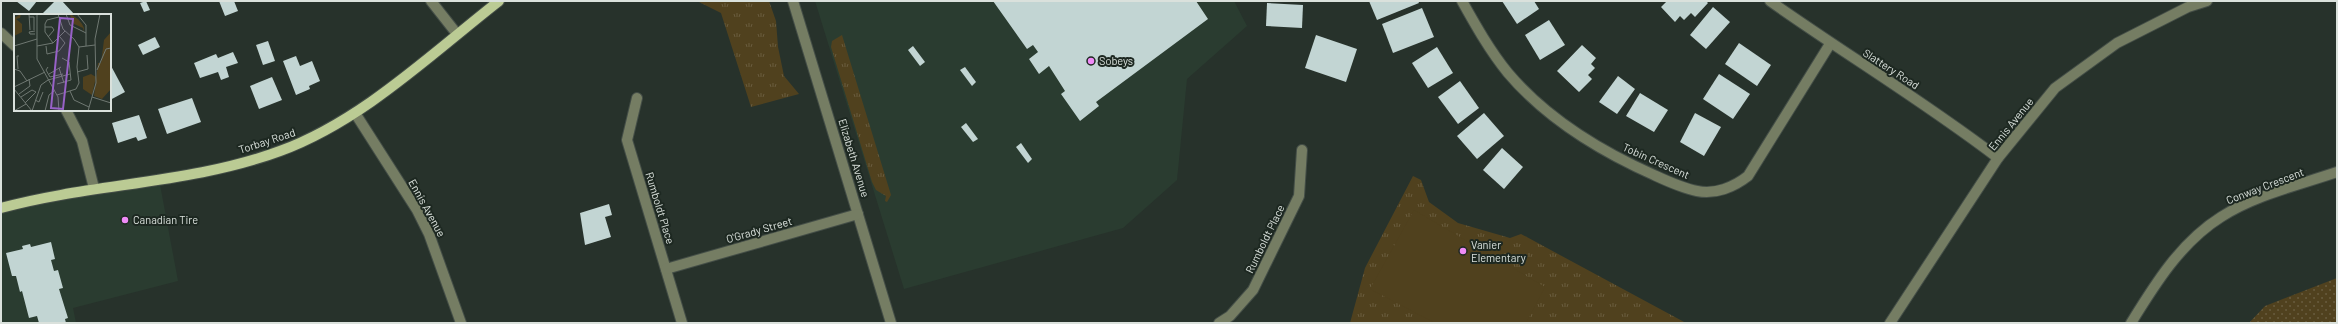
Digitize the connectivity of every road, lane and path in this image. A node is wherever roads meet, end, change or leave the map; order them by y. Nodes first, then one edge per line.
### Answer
1 (431, 1) edge
2 (499, 1) edge
3 (793, 1) edge
4 (1462, 1) edge
5 (1770, 1) edge
6 (2207, 1) edge
7 (1, 33) edge
8 (457, 34) junction
9 (1830, 44) junction
10 (14, 45) edge
11 (637, 98) dead end
12 (67, 111) edge
13 (355, 113) junction
14 (1302, 150) dead end
15 (1998, 158) junction
16 (2337, 172) edge
17 (94, 188) junction
18 (1, 208) edge
19 (858, 214) junction
20 (666, 269) junction
21 (461, 323) edge
22 (682, 323) edge
23 (891, 323) edge
24 (1219, 323) edge
25 (1890, 323) edge
26 (2131, 323) edge

1 - 8 street
2 - 8 main road, Torbay Road
3 - 19 street, Elizabeth Avenue
4 - 9 street, Tobin Crescent
5 - 9 street, Slattery Road
6 - 15 street, Ennis Avenue
7 - 10 street
8 - 13 main road, Torbay Road
9 - 15 street, Slattery Road
11 - 20 street, Rumboldt Place
12 - 17 street
13 - 17 main road, Torbay Road
13 - 21 street, Ennis Avenue
14 - 24 street, Rumboldt Place
15 - 25 street, Ennis Avenue
16 - 26 street, Conway Crescent
17 - 18 main road, Torbay Road
19 - 20 street, O'Grady Street
19 - 23 street, Elizabeth Avenue
20 - 22 street, Rumboldt Place

